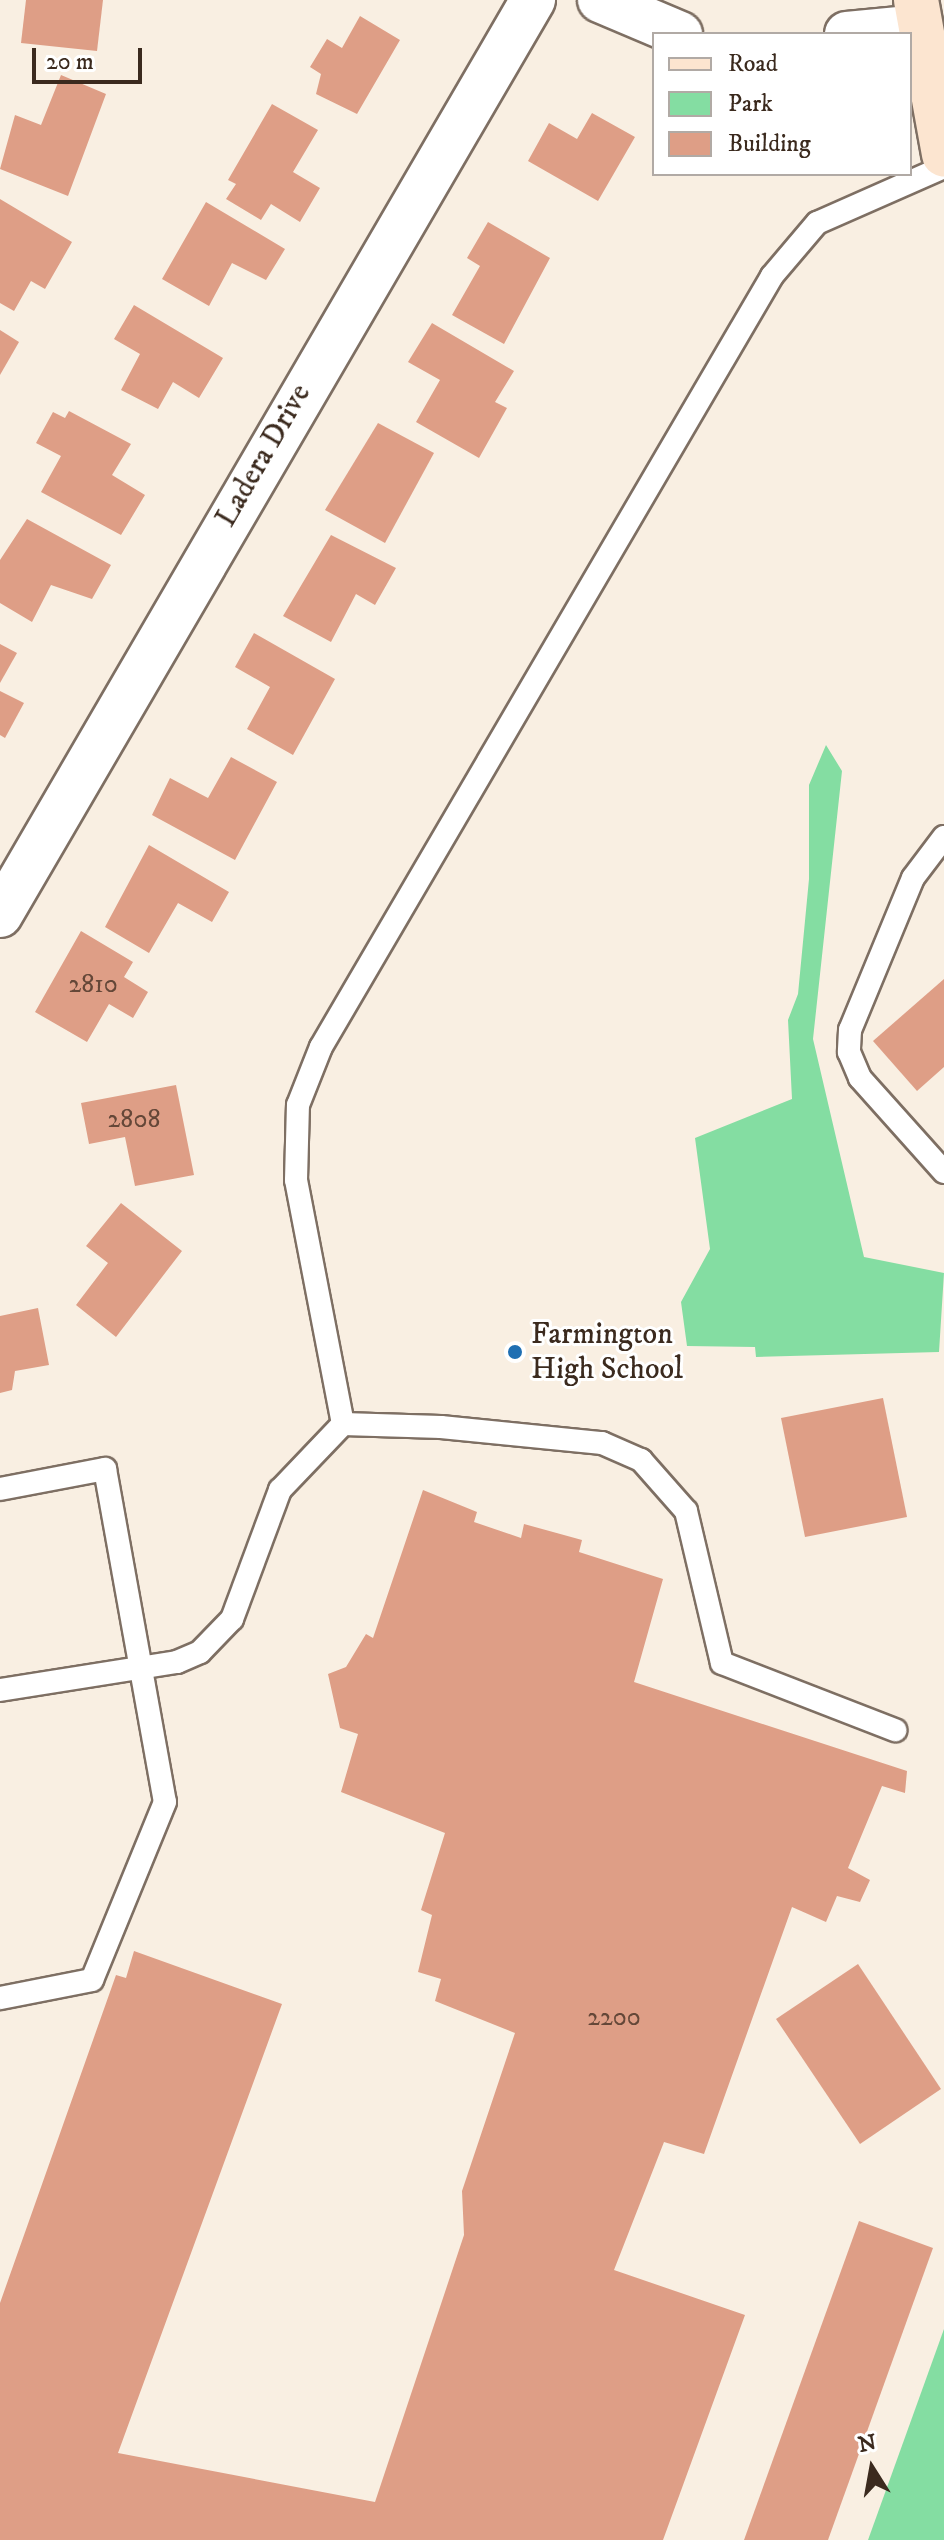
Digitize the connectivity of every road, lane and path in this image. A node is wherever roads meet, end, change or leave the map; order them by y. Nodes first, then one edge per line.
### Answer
1 (533, 0) edge
2 (600, 0) edge
3 (917, 13) edge
4 (675, 32) edge
5 (854, 32) edge
6 (944, 154) edge
7 (944, 167) edge
8 (944, 837) edge
9 (0, 915) edge
10 (944, 1172) edge
11 (343, 1424) junction
12 (0, 1489) edge
13 (139, 1665) junction
14 (0, 1690) edge
15 (895, 1730) dead end
16 (0, 1998) edge

1 - 9 street, Ladera Drive
2 - 4 street
3 - 5 street
3 - 6 street
7 - 11 lane
8 - 10 lane
11 - 13 lane
11 - 15 lane
12 - 13 lane
13 - 14 lane
13 - 16 lane

